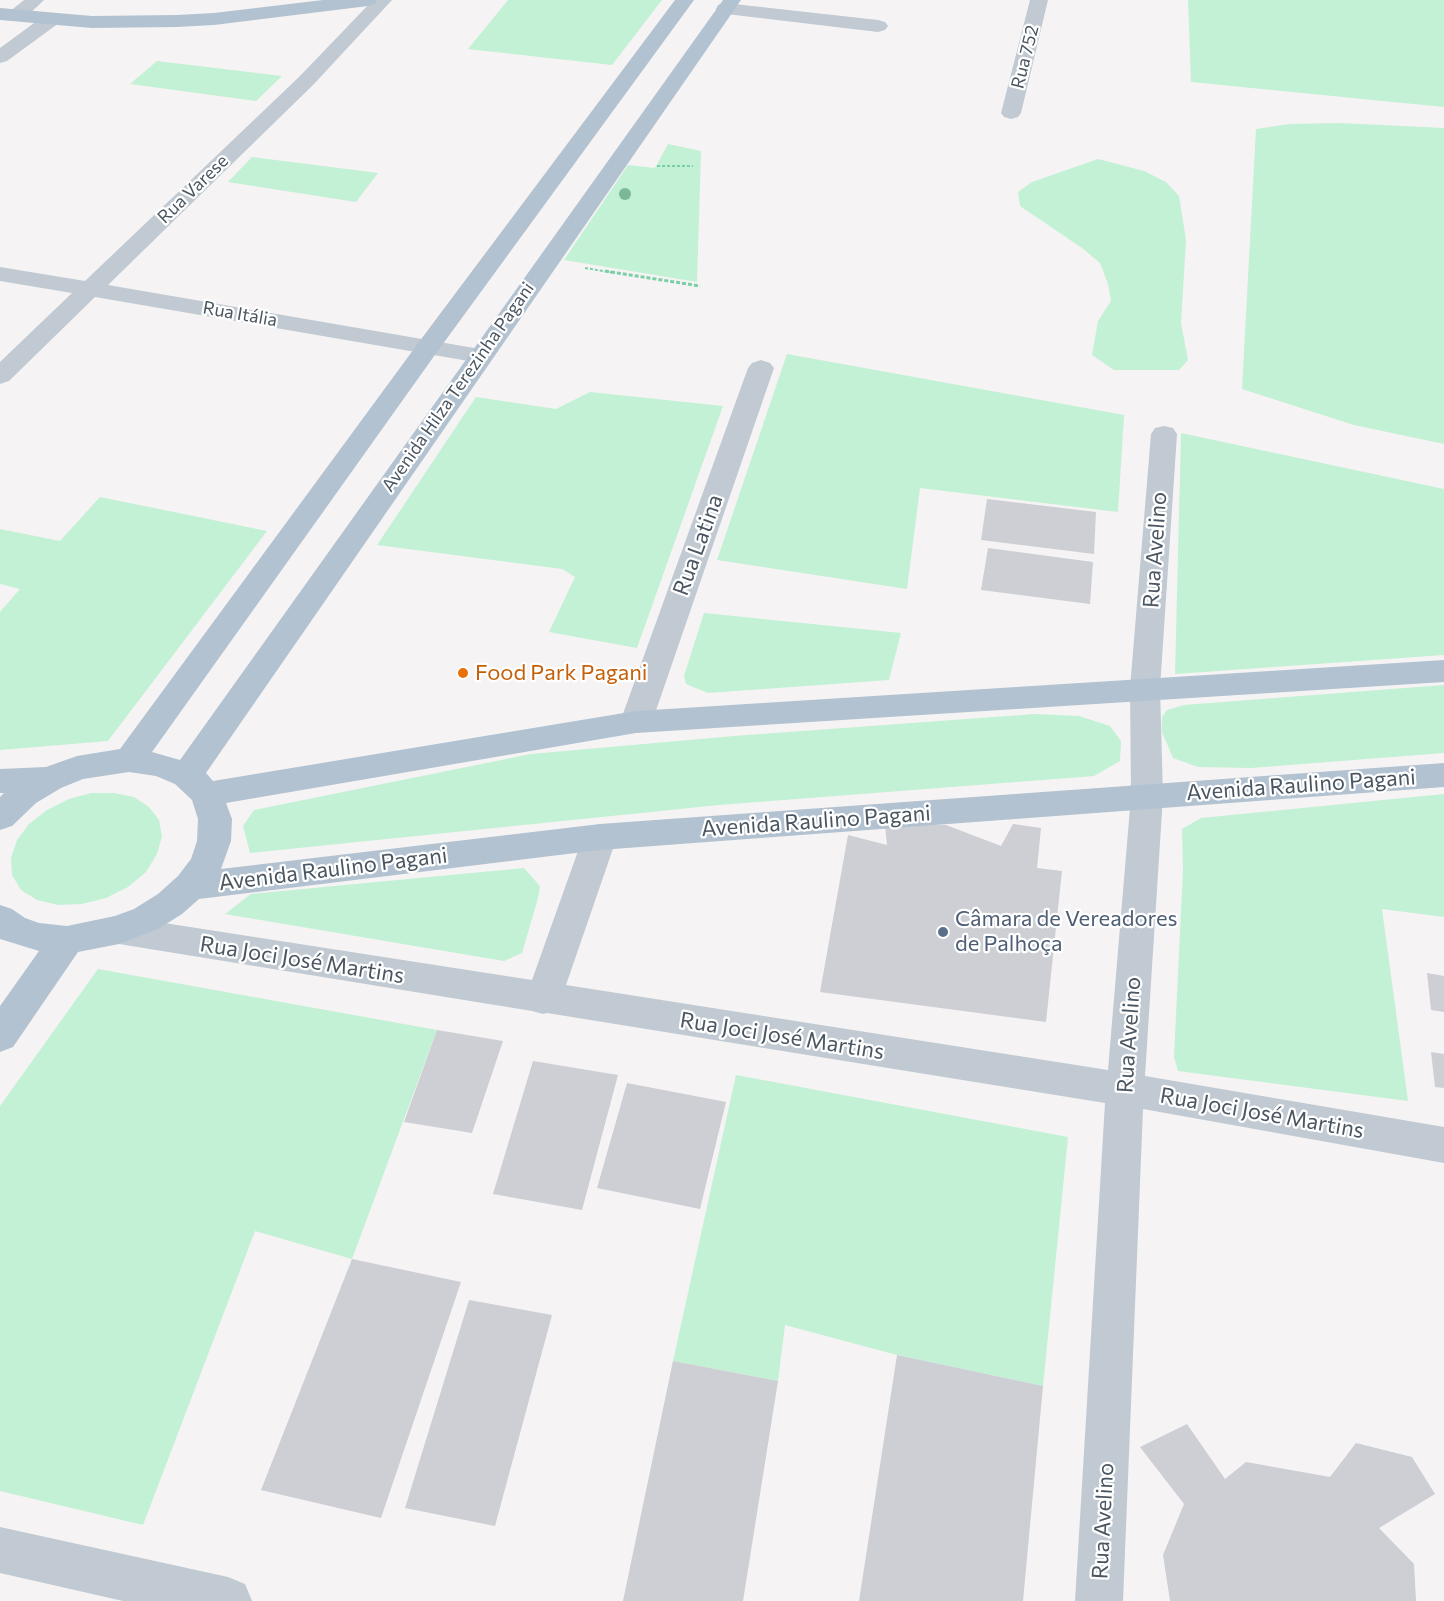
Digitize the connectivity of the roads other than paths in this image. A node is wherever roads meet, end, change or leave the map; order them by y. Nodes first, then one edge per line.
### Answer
1 (35, 0) edge
2 (368, 0) edge
3 (383, 0) edge
4 (686, 0) edge
5 (1039, 0) edge
6 (729, 4) edge
7 (8, 15) edge
8 (52, 19) junction
9 (878, 26) dead end
10 (0, 57) edge
11 (1011, 113) dead end
12 (0, 274) edge
13 (90, 288) junction
14 (428, 347) junction
15 (480, 356) junction
16 (761, 368) dead end
17 (0, 376) edge
18 (1164, 434) dead end
19 (1444, 671) edge
20 (1145, 688) junction
21 (636, 722) junction
22 (129, 760) junction
23 (1444, 775) edge
24 (49, 779) junction
25 (0, 781) edge
26 (196, 785) junction
27 (1147, 796) junction
28 (0, 817) edge
29 (600, 837) junction
30 (190, 885) junction
31 (119, 930) junction
32 (4, 931) edge
33 (67, 940) junction
34 (543, 999) junction
35 (0, 1036) edge
36 (1125, 1089) junction
37 (1444, 1145) edge
38 (0, 1550) edge
39 (228, 1601) edge
40 (1099, 1601) edge

1 - 7 street
2 - 8 main road
3 - 13 street, Rua Varese
4 - 14 main road, Avenida Hilza Terezinha Pagani
5 - 11 street, Rua 752
6 - 9 street
6 - 15 main road, Avenida Hilza Terezinha Pagani
7 - 8 main road
8 - 10 street
12 - 13 street, Rua Itália
13 - 14 street, Rua Itália
13 - 17 street, Rua Varese
14 - 15 street, Rua Itália
14 - 22 main road, Avenida Hilza Terezinha Pagani
15 - 26 main road, Avenida Hilza Terezinha Pagani
16 - 21 street, Rua Latina
18 - 20 street, Rua Avelino
19 - 20 main road
20 - 21 main road
20 - 27 street, Rua Avelino
21 - 26 main road
22 - 24 main road
22 - 26 main road
23 - 27 main road, Avenida Raulino Pagani
24 - 25 main road
24 - 28 main road
26 - 30 main road
27 - 29 main road, Avenida Raulino Pagani
27 - 36 street, Rua Avelino
29 - 30 main road, Avenida Raulino Pagani
29 - 34 street
30 - 31 main road
31 - 33 main road
31 - 34 street, Rua Joci José Martins
32 - 33 main road
33 - 35 main road
34 - 36 street, Rua Joci José Martins
36 - 37 street, Rua Joci José Martins
36 - 40 street, Rua Avelino
38 - 39 street

